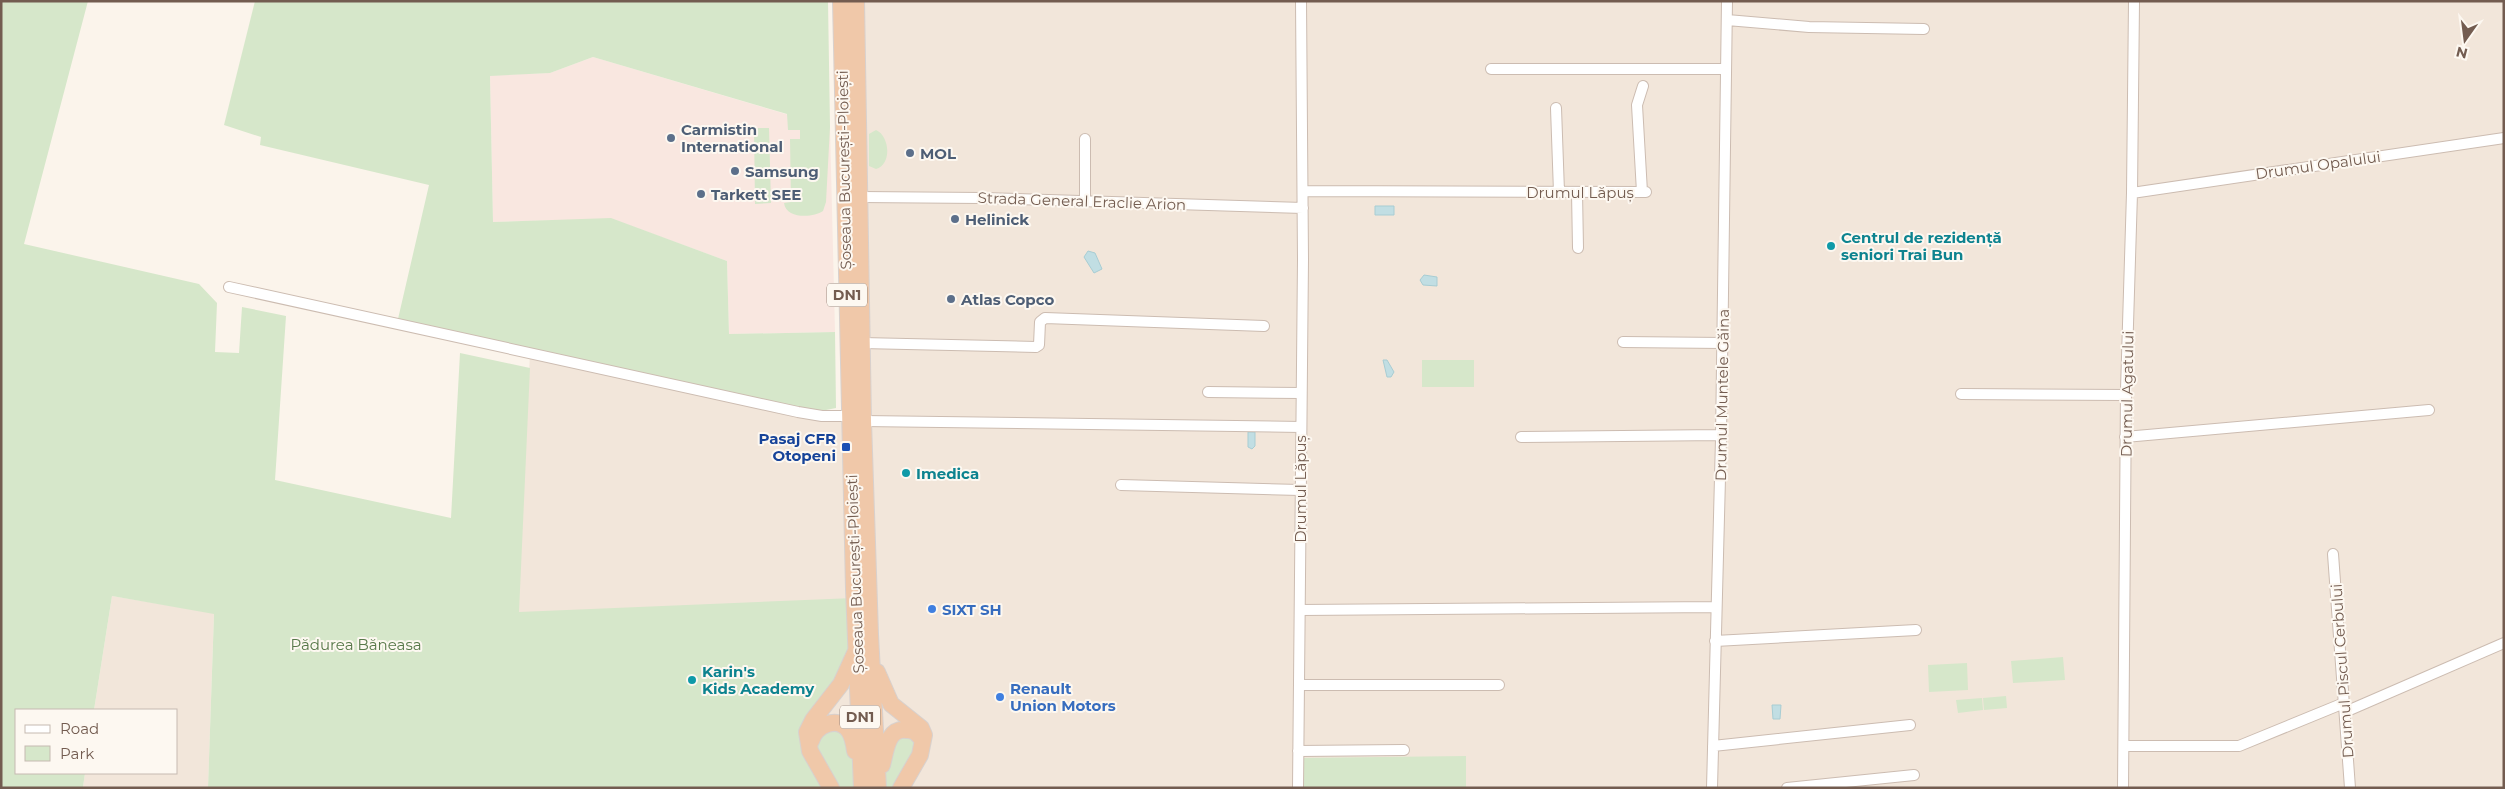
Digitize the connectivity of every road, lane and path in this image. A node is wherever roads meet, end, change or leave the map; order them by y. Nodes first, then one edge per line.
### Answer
1 (841, 1) edge
2 (856, 1) edge
3 (1301, 1) edge
4 (1727, 1) edge
5 (2134, 1) edge
6 (1727, 20) junction
7 (1924, 29) dead end
8 (1491, 69) dead end
9 (1726, 69) junction
10 (1643, 86) dead end
11 (1556, 108) dead end
12 (2504, 138) edge
13 (1085, 139) dead end
14 (1303, 191) junction
15 (1559, 192) junction
16 (1577, 192) junction
17 (2132, 192) junction
18 (860, 197) junction
19 (1085, 202) junction
20 (1303, 208) junction
21 (1578, 248) dead end
22 (229, 286) dead end
23 (1264, 326) dead end
24 (1623, 342) dead end
25 (862, 343) junction
26 (1723, 343) junction
27 (1208, 392) dead end
28 (1301, 393) junction
29 (1961, 394) dead end
30 (2126, 395) junction
31 (2429, 410) dead end
32 (857, 418) junction
33 (1301, 427) junction
34 (1722, 435) junction
35 (1522, 437) dead end
36 (2125, 437) junction
37 (1121, 485) dead end
38 (1300, 490) junction
39 (2333, 554) dead end
40 (1716, 607) junction
41 (1300, 610) junction
42 (1916, 630) dead end
43 (1715, 640) junction
44 (2504, 643) edge
45 (864, 651) junction
46 (1299, 685) junction
47 (1499, 685) dead end
48 (2344, 707) junction
49 (1910, 725) dead end
50 (924, 744) junction
51 (1713, 746) junction
52 (2124, 746) junction
53 (1404, 750) dead end
54 (810, 751) junction
55 (1298, 751) junction
56 (1914, 775) dead end
57 (870, 786) edge
58 (831, 788) edge
59 (901, 788) edge
60 (1298, 788) edge
61 (1712, 788) edge
62 (1787, 788) edge
63 (2124, 788) edge
64 (2350, 788) edge

1 - 32 highway, Șoseaua București-Ploiești / DN1
2 - 18 highway, Șoseaua București-Ploiești / DN1
3 - 14 street, Drumul Lăpuș
4 - 6 street, Drumul Muntele Găina
5 - 17 street, Drumul Agatului
6 - 7 street
6 - 9 street, Drumul Muntele Găina
8 - 9 street
9 - 26 street, Drumul Muntele Găina
10 - 16 street, Drumul Lăpuș
11 - 15 street
12 - 17 street, Drumul Opalului
13 - 19 street
14 - 15 street, Drumul Lăpuș
14 - 20 street, Drumul Lăpuș
15 - 16 street, Drumul Lăpuș
16 - 21 street
17 - 30 street, Drumul Agatului
18 - 19 street, Strada General Eraclie Arion
18 - 25 highway, Șoseaua București-Ploiești / DN1
19 - 20 street, Strada General Eraclie Arion
20 - 28 street, Drumul Lăpuș
22 - 32 street
23 - 25 street
24 - 26 street
25 - 32 highway, Șoseaua București-Ploiești / DN1
26 - 34 street, Drumul Muntele Găina
27 - 28 street
28 - 33 street, Drumul Lăpuș
29 - 30 street
30 - 36 street, Drumul Agatului
31 - 36 street
32 - 33 street
32 - 45 highway, Șoseaua București-Ploiești / DN1
33 - 38 street, Drumul Lăpuș
34 - 35 street
34 - 40 street, Drumul Muntele Găina
36 - 52 street, Drumul Agatului
37 - 38 street
38 - 41 street, Drumul Lăpuș
39 - 48 street, Drumul Piscul Cerbului
40 - 41 street
40 - 43 street, Drumul Muntele Găina
41 - 46 street, Drumul Lăpuș
42 - 43 street
43 - 51 street, Drumul Muntele Găina
44 - 48 street
45 - 50 highway
45 - 54 highway
45 - 57 highway, Șoseaua București-Ploiești / DN1
46 - 47 street
46 - 55 street, Drumul Lăpuș
48 - 52 street
48 - 64 street, Drumul Piscul Cerbului
49 - 51 street
50 - 57 highway
50 - 59 highway
51 - 61 street, Drumul Muntele Găina
52 - 63 street, Drumul Agatului
53 - 55 street
54 - 57 highway
54 - 58 highway
55 - 60 street, Drumul Lăpuș
56 - 62 street

